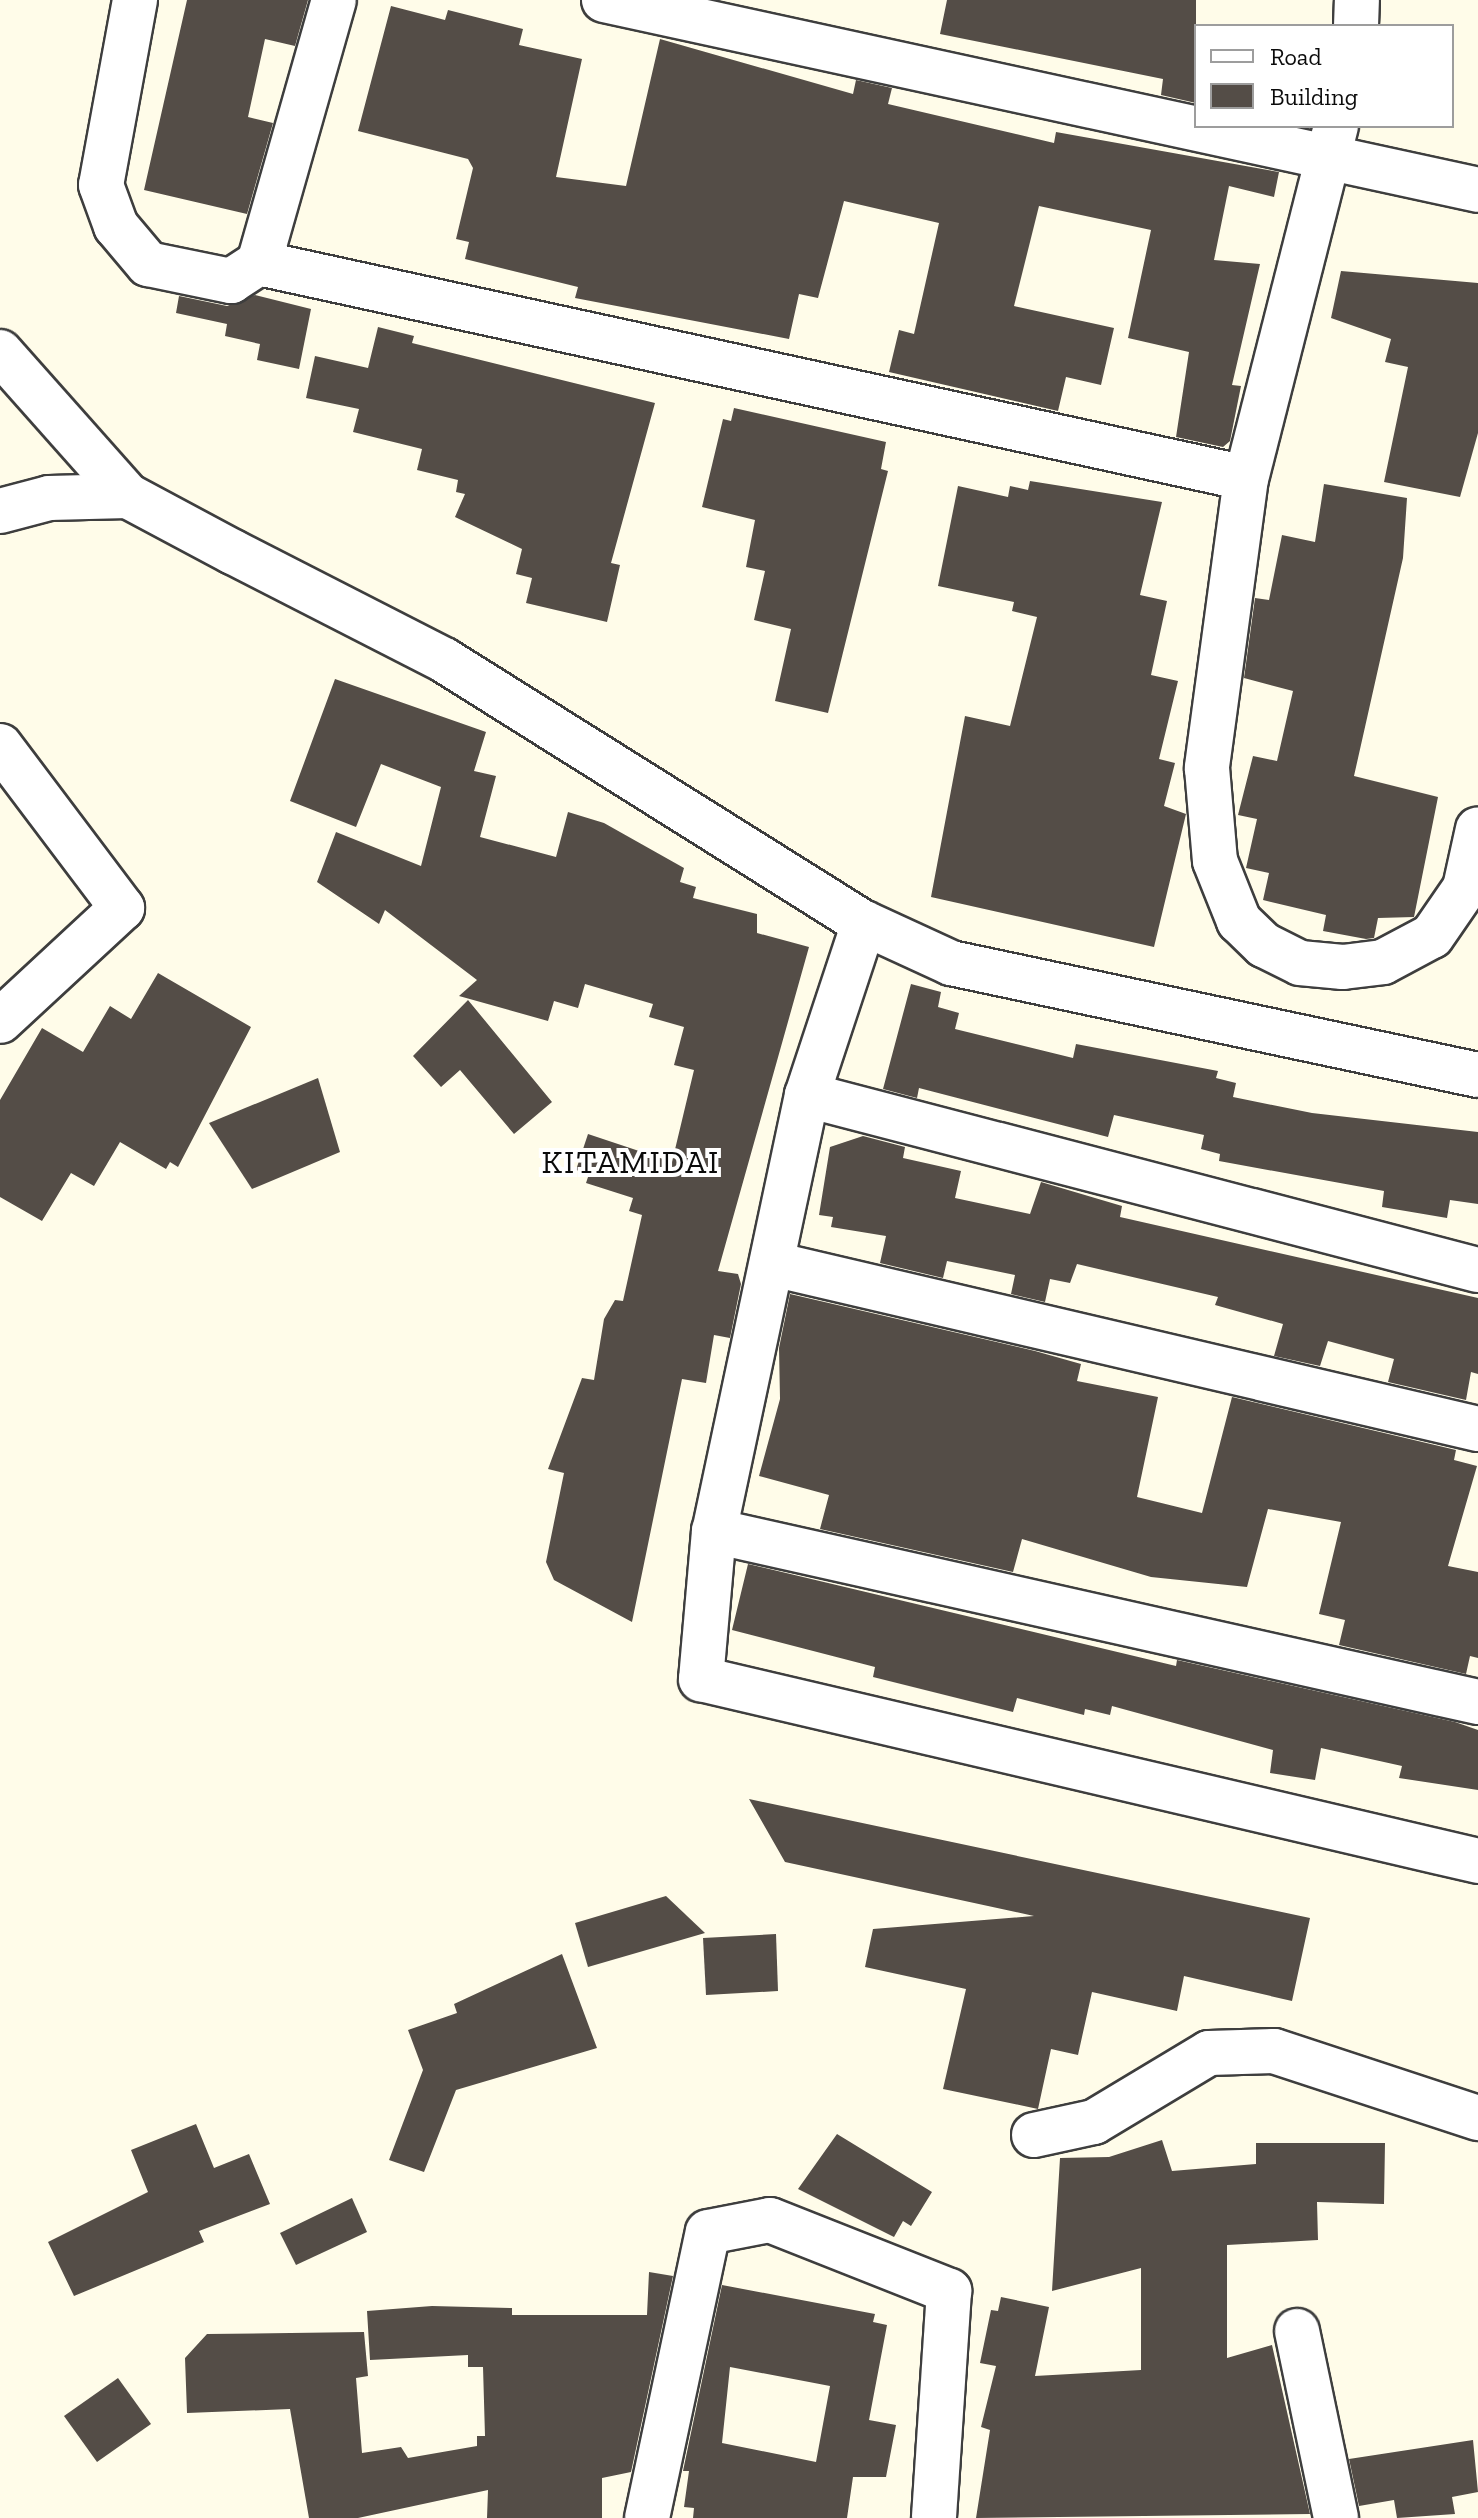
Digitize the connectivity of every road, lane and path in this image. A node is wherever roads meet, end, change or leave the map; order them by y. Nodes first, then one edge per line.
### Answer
1 (135, 0) edge
2 (334, 0) edge
3 (604, 0) edge
4 (1357, 0) edge
5 (725, 13) edge
6 (1356, 24) edge
7 (1194, 113) edge
8 (1266, 128) edge
9 (1332, 142) edge
10 (1478, 190) edge
11 (259, 263) junction
12 (0, 352) edge
13 (1246, 478) junction
14 (128, 496) junction
15 (0, 511) edge
16 (0, 746) edge
17 (1478, 829) edge
18 (864, 923) junction
19 (0, 1021) edge
20 (1478, 1075) edge
21 (807, 1095) junction
22 (773, 1264) junction
23 (1478, 1270) edge
24 (1478, 1429) edge
25 (714, 1531) junction
26 (1478, 1702) edge
27 (1478, 1861) edge
28 (1478, 2118) edge
29 (1034, 2135) dead end
30 (1297, 2331) dead end
31 (647, 2518) edge
32 (934, 2518) edge
33 (1336, 2518) edge

1 - 11 street
2 - 11 street
3 - 5 street
4 - 6 street
5 - 7 street
8 - 9 street
9 - 10 street
9 - 13 street
11 - 13 street
12 - 14 street
13 - 17 street
14 - 15 street
14 - 18 street
16 - 19 street
18 - 20 street
18 - 21 street
21 - 22 street
21 - 23 street
22 - 24 street
22 - 25 street
25 - 26 street
25 - 27 street
28 - 29 street
30 - 33 street
31 - 32 street

